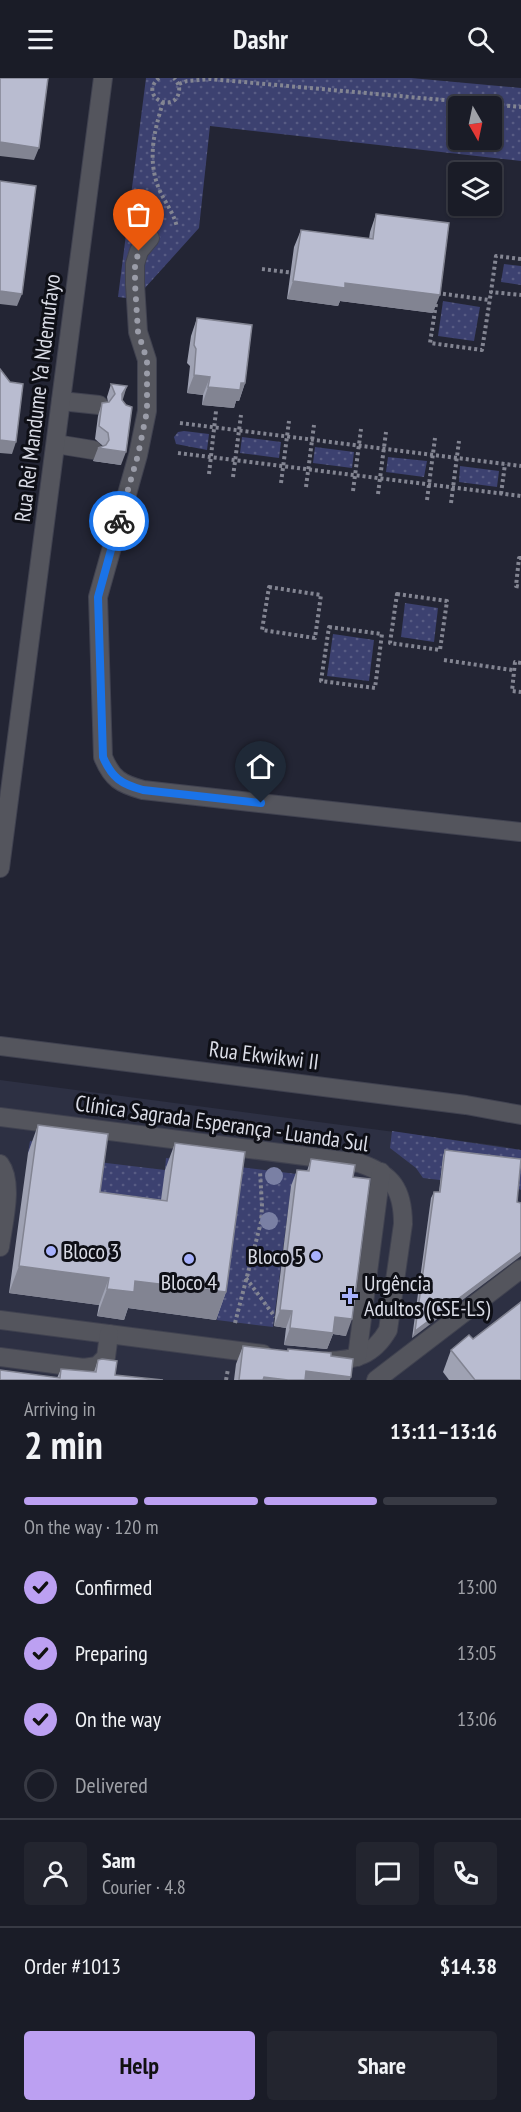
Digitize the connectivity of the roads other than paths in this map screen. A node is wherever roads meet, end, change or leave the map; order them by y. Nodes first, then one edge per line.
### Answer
1 (103, 78) edge
2 (150, 238) dead end
3 (61, 401) junction
4 (99, 405) edge
5 (56, 444) junction
6 (93, 450) dead end
7 (520, 832) edge
8 (0, 868) edge
9 (0, 1046) edge
10 (521, 1115) edge
11 (0, 1117) edge
12 (0, 1164) edge
13 (381, 1172) junction
14 (0, 1247) edge
15 (521, 1269) edge
16 (3, 1318) edge
17 (109, 1334) junction
18 (0, 1357) edge
19 (284, 1357) edge
20 (357, 1357) junction
21 (306, 1359) edge
22 (376, 1380) edge

1 - 3 street, Rua Rei Mandume Ya Ndemufayo
2 - 7 street
3 - 4 street
3 - 5 street, Rua Rei Mandume Ya Ndemufayo
5 - 6 street
5 - 8 street, Rua Rei Mandume Ya Ndemufayo
9 - 10 street, Rua Ekwikwi II
11 - 13 street, Clínica Sagrada Esperança - Luanda Sul
12 - 14 street
13 - 20 street
13 - 20 street, Clínica Sagrada Esperança - Luanda Sul
15 - 22 street
16 - 17 street
17 - 18 street
17 - 19 street
20 - 21 street, Clínica Sagrada Esperança - Luanda Sul

